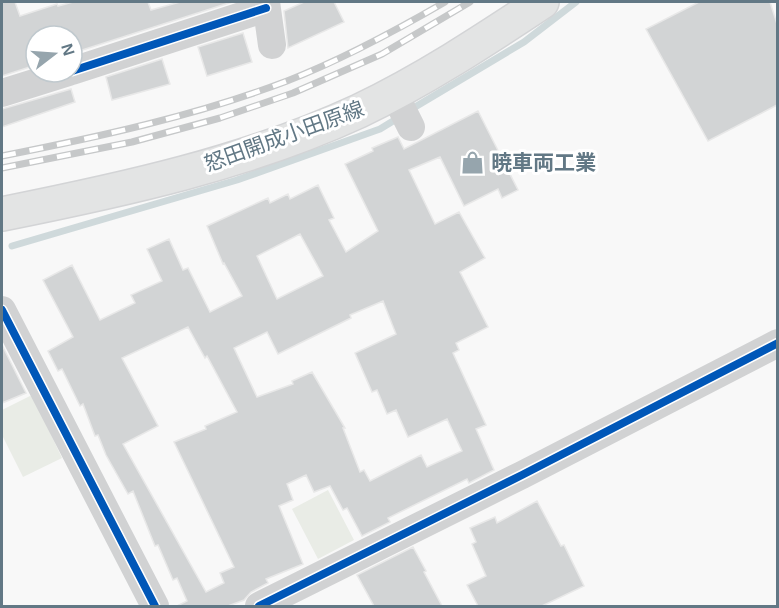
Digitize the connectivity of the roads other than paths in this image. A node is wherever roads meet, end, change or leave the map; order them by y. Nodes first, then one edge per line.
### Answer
1 (542, 2) edge
2 (266, 5) edge
3 (272, 45) dead end
4 (84, 67) edge
5 (31, 84) edge
6 (2, 93) edge
7 (2, 214) edge
8 (2, 310) edge
9 (777, 343) edge
10 (155, 606) edge
11 (259, 606) edge

1 - 7 main road, 怒田開成小田原線
2 - 3 street
2 - 4 street
5 - 6 street
8 - 10 street
9 - 11 street

